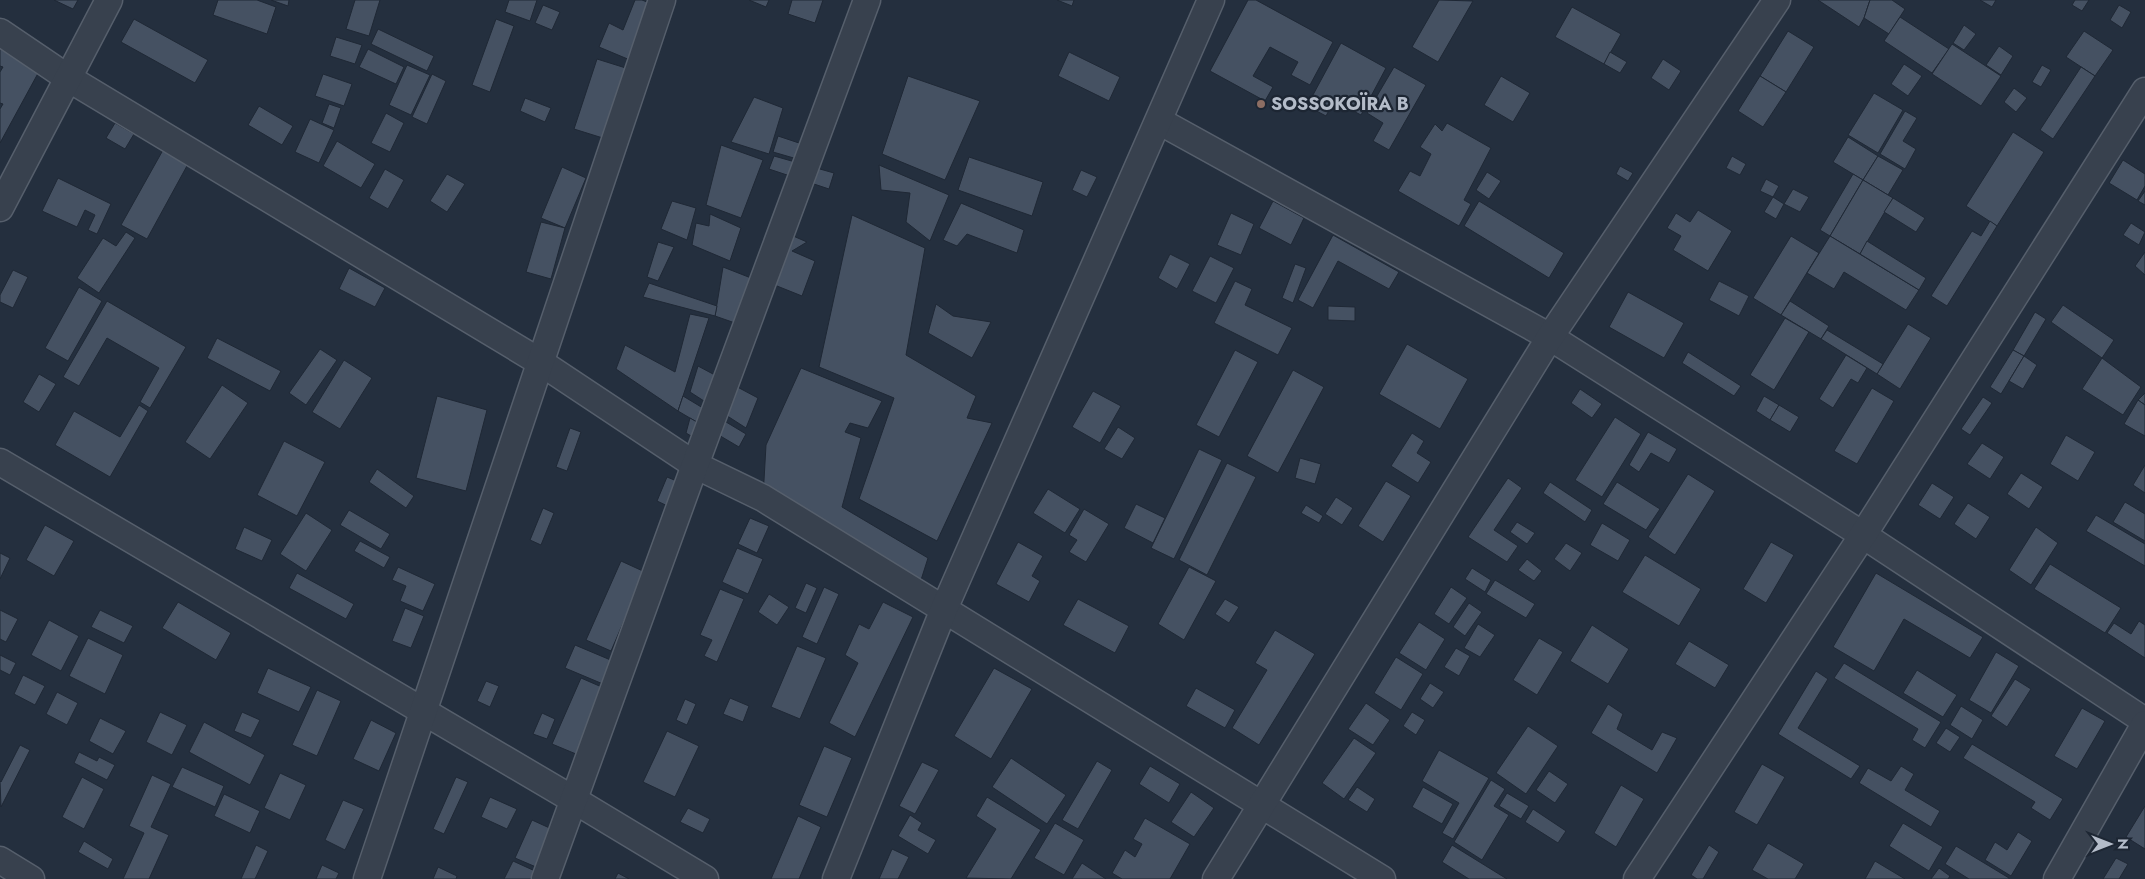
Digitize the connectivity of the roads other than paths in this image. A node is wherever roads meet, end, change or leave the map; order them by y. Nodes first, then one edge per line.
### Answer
1 (110, 0) edge
2 (662, 0) edge
3 (867, 0) edge
4 (1211, 0) edge
5 (1777, 0) edge
6 (0, 32) edge
7 (68, 78) junction
8 (2145, 91) edge
9 (1159, 121) junction
10 (0, 208) edge
11 (1550, 337) junction
12 (540, 362) junction
13 (0, 462) edge
14 (695, 465) junction
15 (1863, 534) junction
16 (944, 609) junction
17 (423, 711) junction
18 (2145, 722) edge
19 (574, 800) junction
20 (1261, 804) junction
21 (0, 860) edge
22 (31, 879) edge
23 (366, 879) edge
24 (544, 879) edge
25 (705, 879) edge
26 (836, 879) edge
27 (1216, 879) edge
28 (1382, 879) edge
29 (1637, 879) edge
30 (2057, 879) edge

1 - 7 street
2 - 12 street
3 - 14 street
4 - 9 street
5 - 11 street
6 - 7 street
7 - 10 street
7 - 12 street
8 - 15 street
9 - 11 street
9 - 16 street
11 - 15 street
11 - 20 street
12 - 14 street
12 - 17 street
13 - 17 street
14 - 16 street
14 - 19 street
15 - 18 street
15 - 29 street
16 - 20 street
16 - 26 street
17 - 19 street
17 - 23 street
18 - 30 street
19 - 24 street
19 - 25 street
20 - 27 street
20 - 28 street
21 - 22 street

